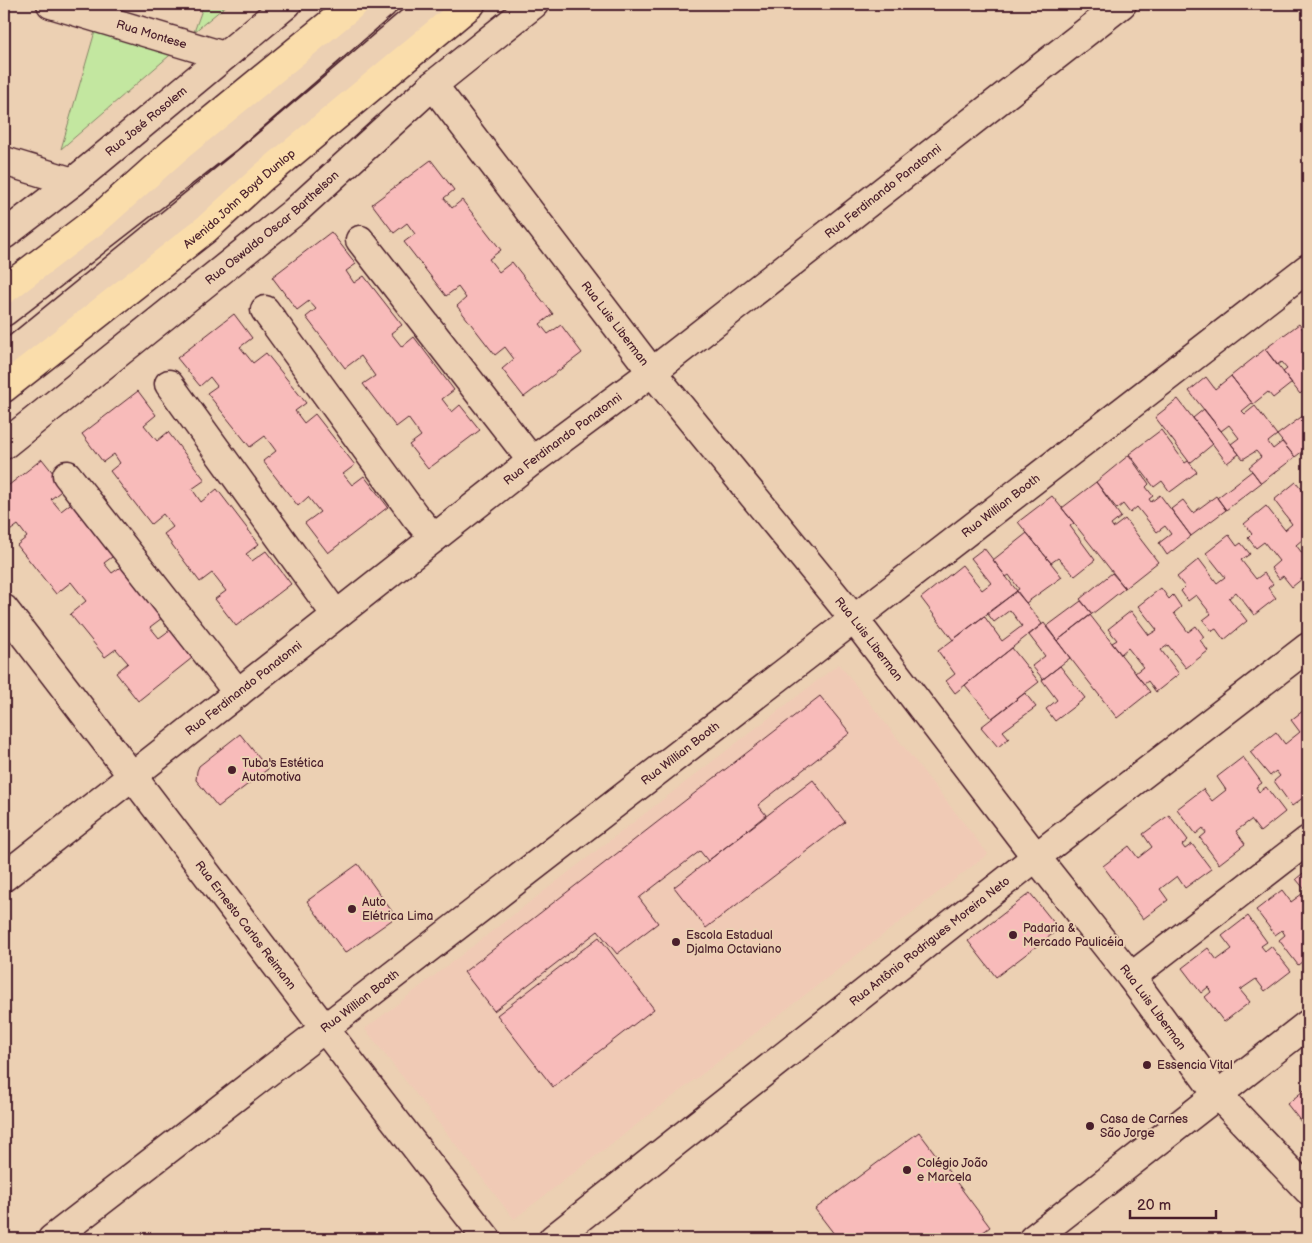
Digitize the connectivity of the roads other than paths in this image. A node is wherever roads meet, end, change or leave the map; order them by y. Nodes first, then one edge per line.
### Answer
1 (51, 4) edge
2 (287, 4) edge
3 (354, 4) edge
4 (383, 4) edge
5 (432, 4) edge
6 (471, 4) edge
7 (534, 4) edge
8 (1122, 4) edge
9 (224, 56) junction
10 (433, 85) junction
11 (4, 161) edge
12 (73, 182) junction
13 (4, 235) edge
14 (360, 240) dead end
15 (1308, 268) edge
16 (4, 290) edge
17 (265, 310) dead end
18 (4, 312) edge
19 (4, 359) edge
20 (652, 372) junction
21 (169, 384) dead end
22 (4, 388) edge
23 (4, 445) edge
24 (532, 461) junction
25 (67, 475) dead end
26 (434, 538) junction
27 (4, 609) edge
28 (336, 615) junction
29 (854, 619) junction
30 (1308, 647) edge
31 (238, 693) junction
32 (133, 776) junction
33 (1308, 840) edge
34 (1036, 857) junction
35 (4, 877) edge
36 (1131, 977) junction
37 (1308, 1024) edge
38 (323, 1030) junction
39 (1217, 1094) junction
40 (1308, 1190) edge
41 (52, 1239) edge
42 (487, 1239) edge
43 (554, 1239) edge
44 (1033, 1239) edge

1 - 9 street, Rua Montese
2 - 9 street, Rua José Rosolem
3 - 16 main road
4 - 18 street
5 - 19 street
6 - 22 main road, Avenida John Boyd Dunlop
7 - 10 street, Rua Oswaldo Oscar Barthelson
8 - 20 street, Rua Ferdinando Panatonni
9 - 12 street, Rua José Rosolem
10 - 20 street, Rua Luis Liberman
10 - 23 street, Rua Oswaldo Oscar Barthelson
11 - 12 street
12 - 13 street, Rua José Rosolem
14 - 24 street
15 - 29 street, Rua Willian Booth
17 - 26 street
20 - 24 street, Rua Ferdinando Panatonni
20 - 29 street, Rua Luis Liberman
21 - 28 street
24 - 26 street, Rua Ferdinando Panatonni
25 - 31 street
26 - 28 street, Rua Ferdinando Panatonni
27 - 32 street, Rua Ernesto Carlos Reimann
28 - 31 street, Rua Ferdinando Panatonni
29 - 34 street, Rua Luis Liberman
29 - 38 street, Rua Willian Booth
30 - 34 street, Rua Antônio Rodrigues Moreira Neto
31 - 32 street, Rua Ferdinando Panatonni
32 - 35 street, Rua Ferdinando Panatonni
32 - 38 street, Rua Ernesto Carlos Reimann
33 - 36 street
34 - 36 street, Rua Luis Liberman
34 - 43 street, Rua Antônio Rodrigues Moreira Neto
36 - 39 street, Rua Luis Liberman
37 - 39 street
38 - 41 street, Rua Willian Booth
38 - 42 street, Rua Ernesto Carlos Reimann
39 - 40 street, Rua Luis Liberman
39 - 44 street

